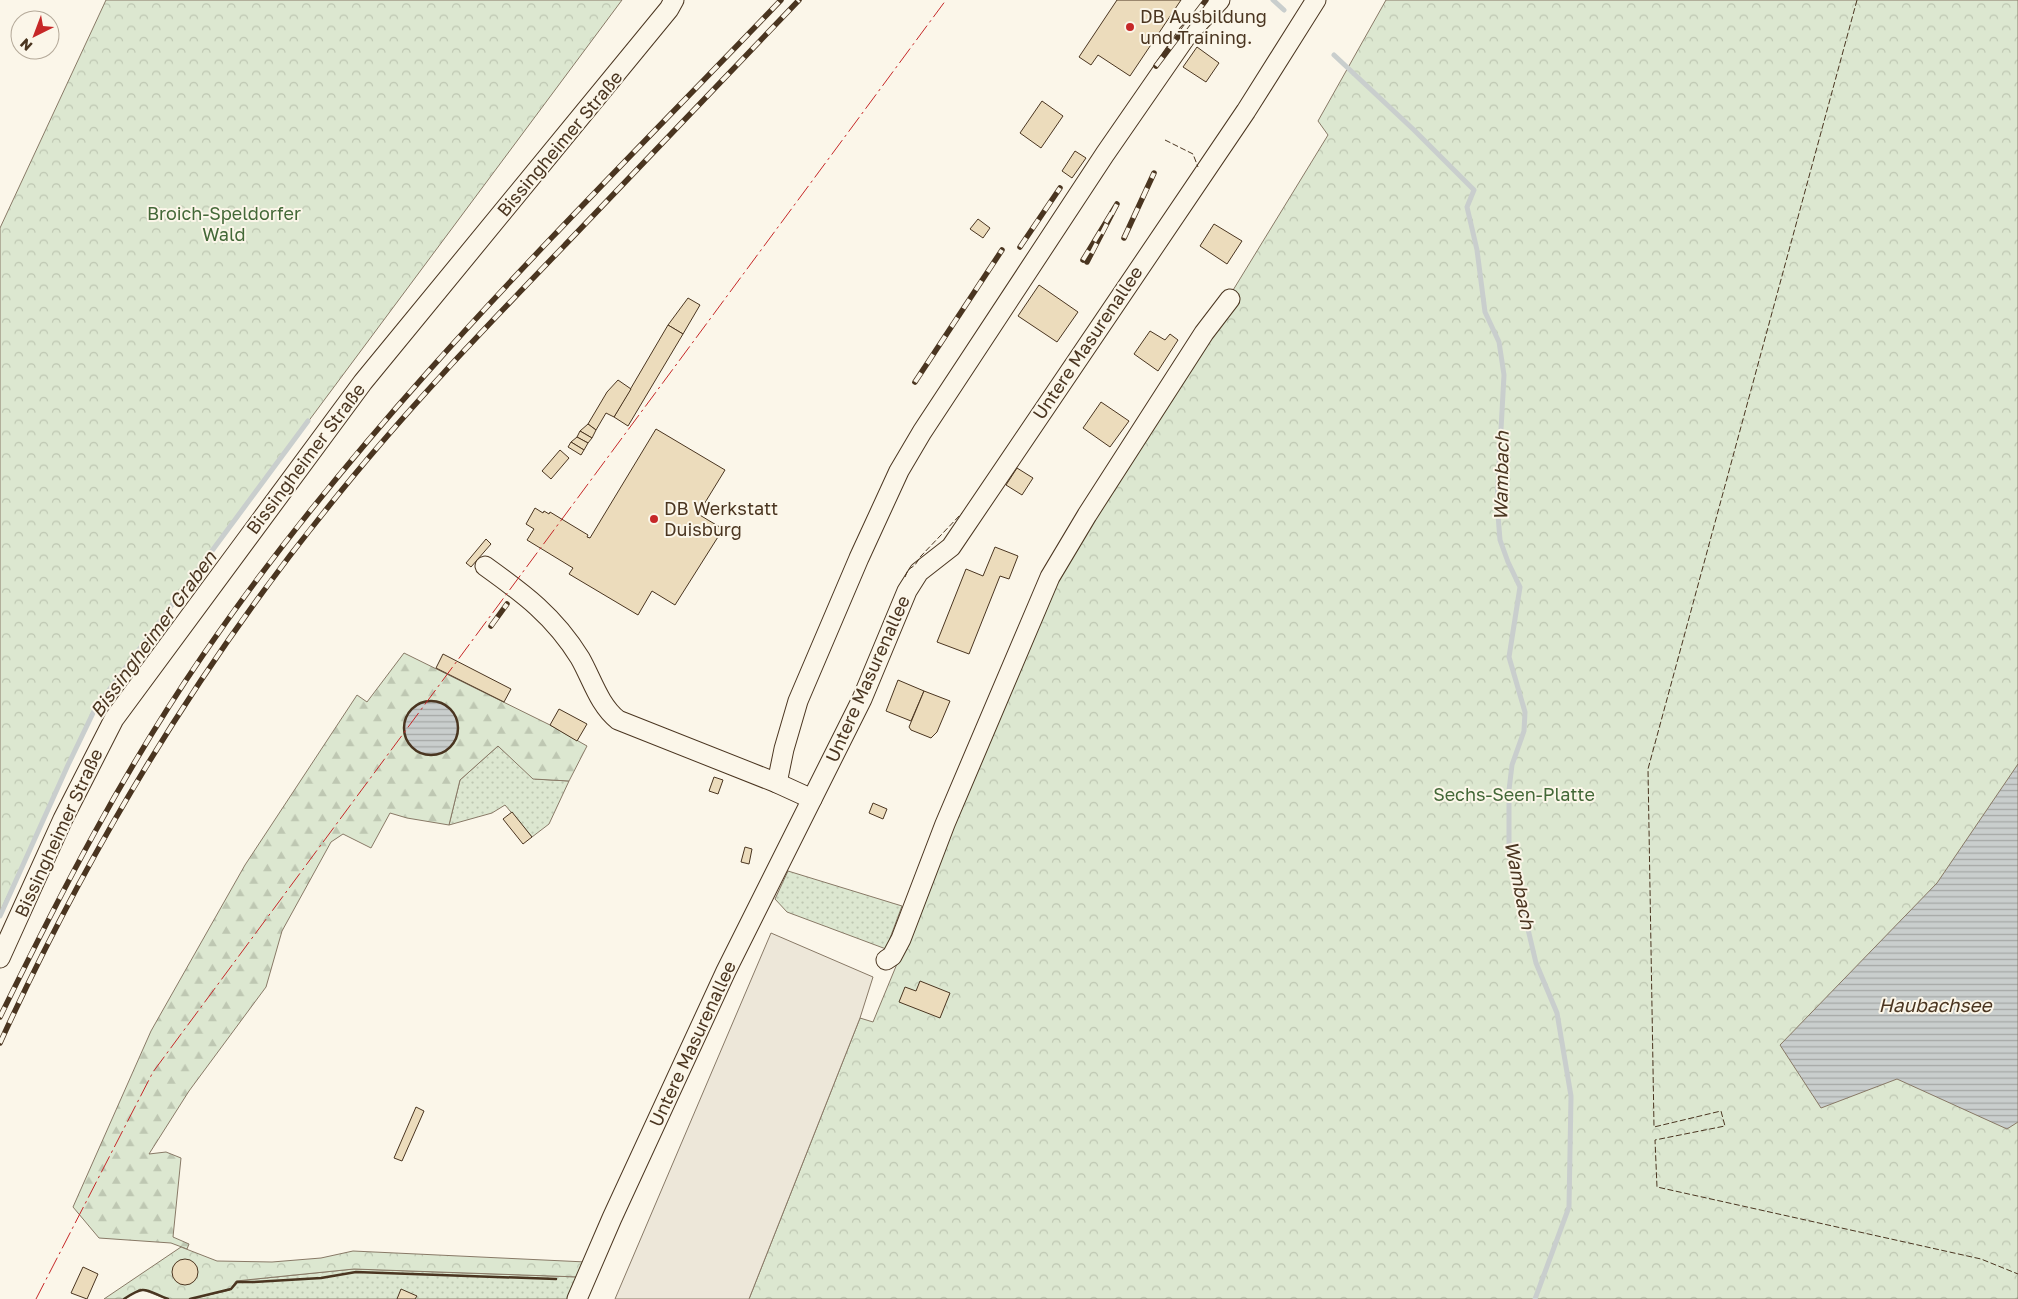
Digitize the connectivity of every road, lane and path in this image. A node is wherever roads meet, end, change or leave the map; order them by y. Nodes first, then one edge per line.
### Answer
1 (674, 0) edge
2 (1220, 0) edge
3 (1316, 0) edge
4 (1230, 298) dead end
5 (484, 566) dead end
6 (777, 783) junction
7 (812, 799) junction
8 (0, 958) edge
9 (886, 960) dead end
10 (577, 1299) edge

1 - 8 street, Bissingheimer Straße
2 - 6 street
3 - 7 street, Untere Masurenallee
4 - 9 street
5 - 6 street
6 - 7 street
7 - 10 street, Untere Masurenallee

